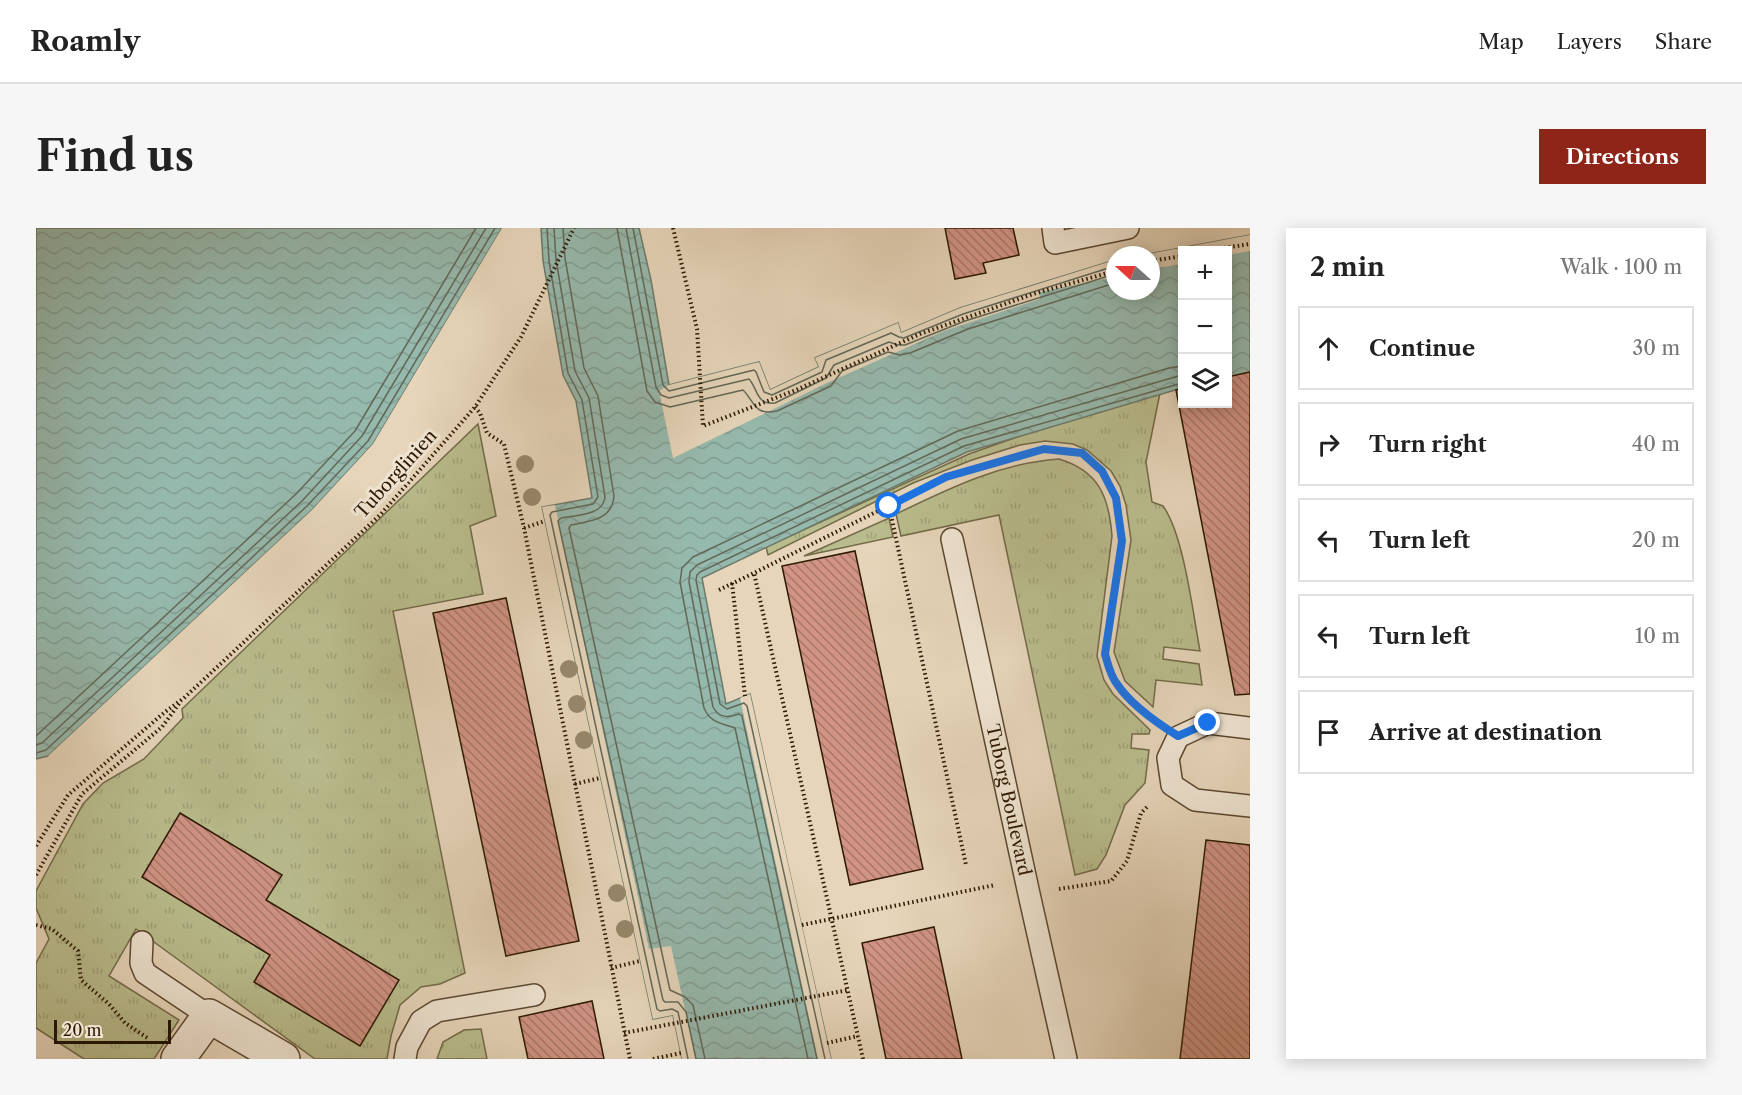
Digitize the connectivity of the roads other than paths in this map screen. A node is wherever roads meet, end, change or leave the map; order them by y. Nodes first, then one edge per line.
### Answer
1 (1053, 228) edge
2 (1128, 228) edge
3 (952, 539) dead end
4 (1250, 728) edge
5 (1250, 806) edge
6 (142, 942) dead end
7 (534, 995) dead end
8 (209, 1016) junction
9 (178, 1059) edge
10 (283, 1059) edge
11 (405, 1059) edge
12 (1066, 1059) edge

1 - 2 lane
3 - 12 lane, Tuborg Boulevard
4 - 5 lane
6 - 8 lane
7 - 11 lane
8 - 9 street
8 - 10 street

